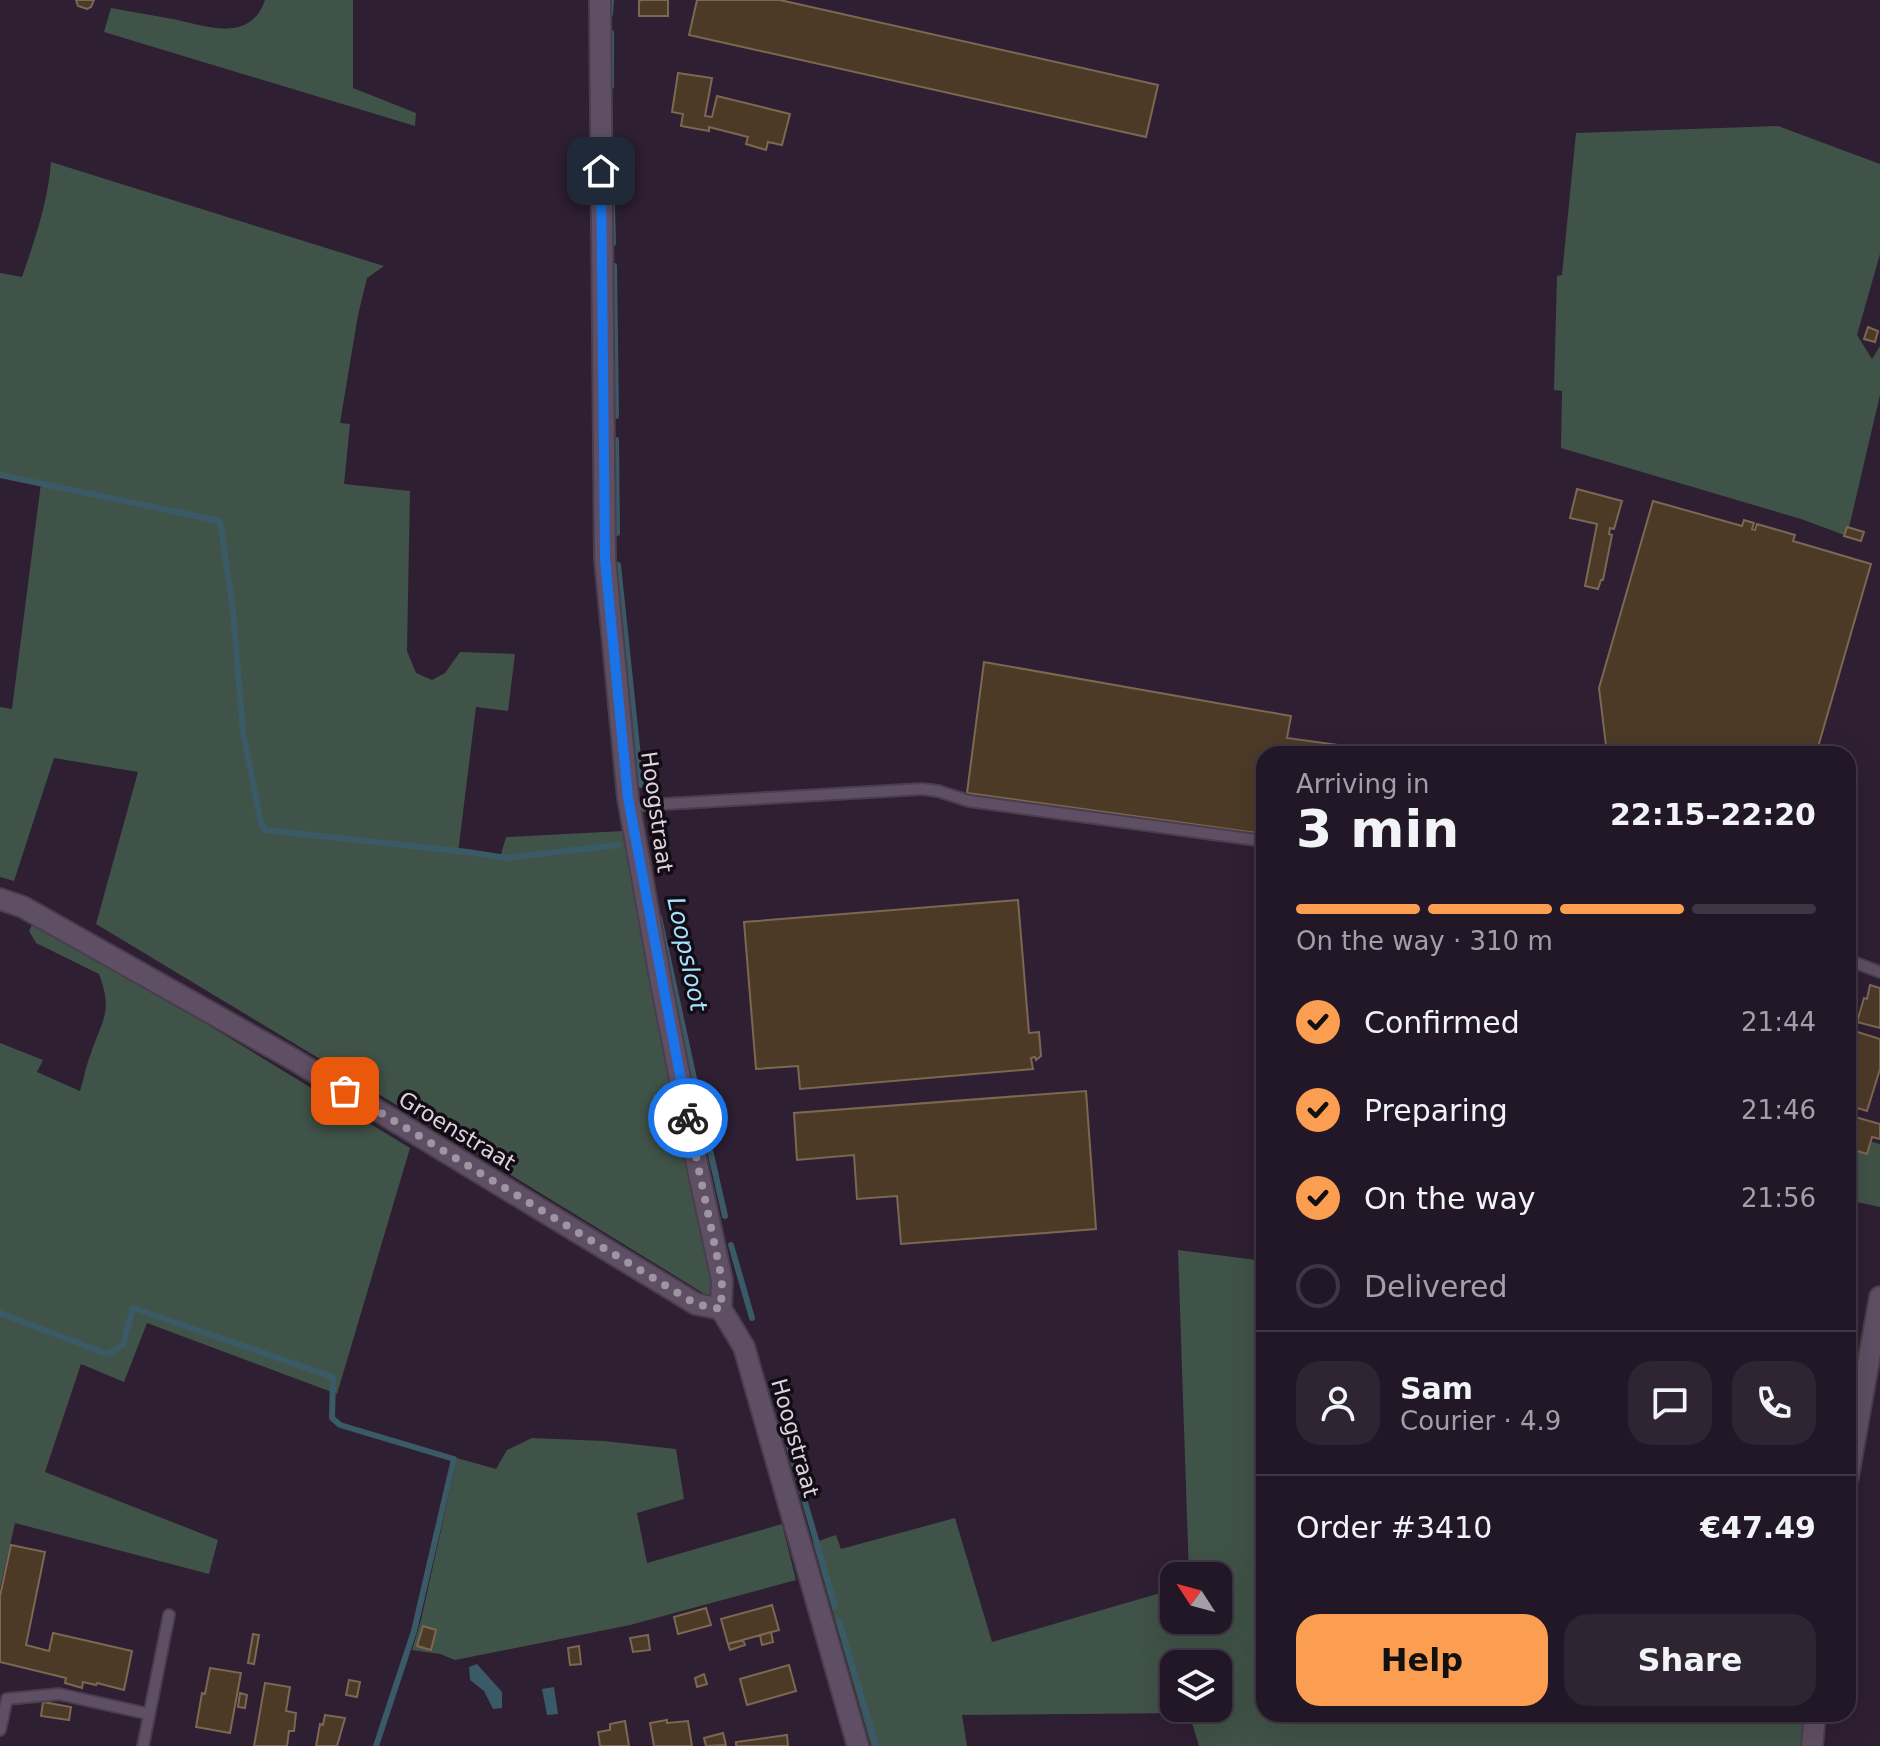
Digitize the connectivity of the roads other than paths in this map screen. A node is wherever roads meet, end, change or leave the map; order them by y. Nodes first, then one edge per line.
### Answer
1 (600, 0) edge
2 (629, 806) junction
3 (1256, 840) edge
4 (0, 899) edge
5 (1856, 963) edge
6 (1880, 972) edge
7 (1880, 1297) edge
8 (721, 1309) junction
9 (1856, 1432) edge
10 (169, 1615) dead end
11 (149, 1714) junction
12 (1814, 1722) edge
13 (0, 1730) edge
14 (143, 1746) edge
15 (858, 1746) edge
16 (1812, 1746) edge

1 - 2 street, Hoogstraat
2 - 3 lane
2 - 8 street, Hoogstraat
4 - 8 street, Groenstraat
5 - 6 lane
7 - 9 street
8 - 15 street, Hoogstraat
10 - 11 lane
11 - 13 lane
11 - 14 lane
12 - 16 street

